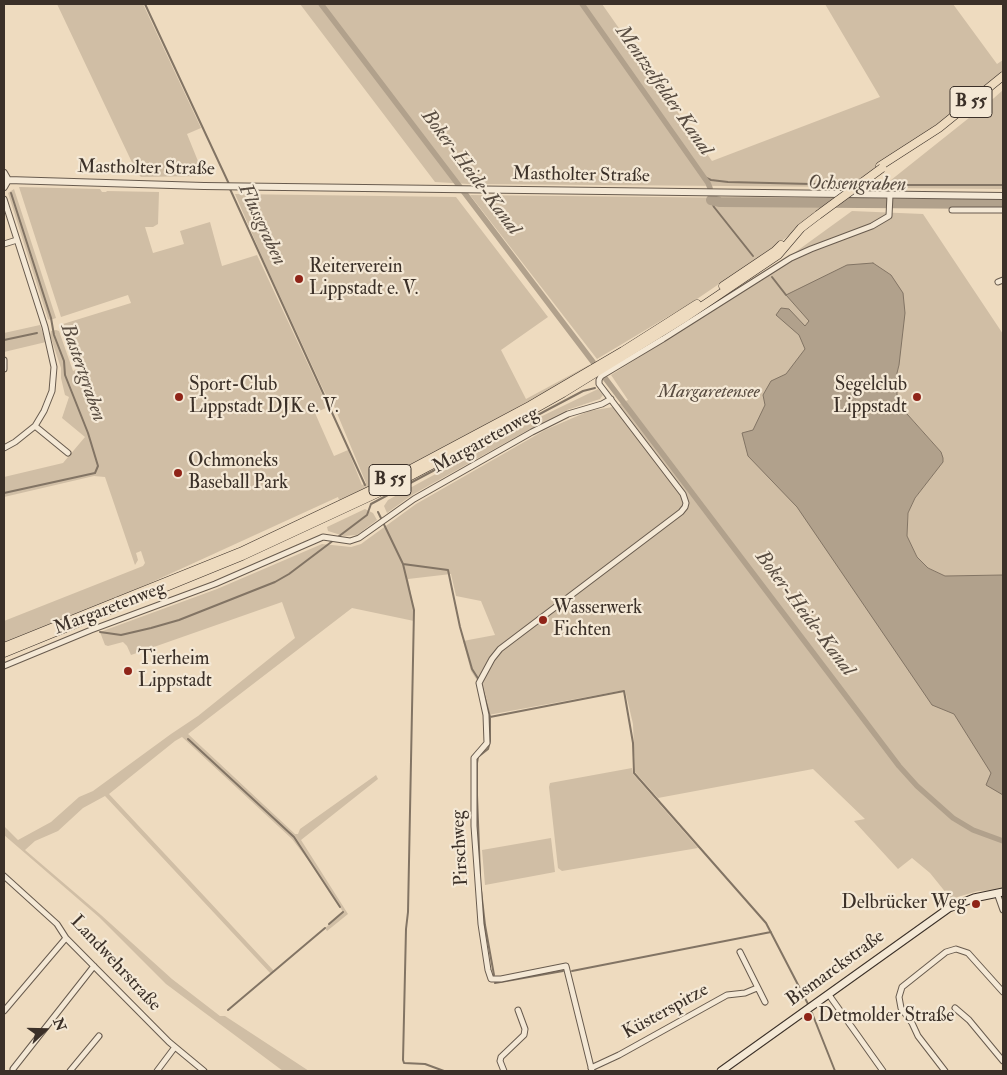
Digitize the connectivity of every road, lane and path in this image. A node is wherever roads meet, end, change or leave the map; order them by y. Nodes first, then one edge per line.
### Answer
1 (1003, 76) edge
2 (1003, 83) edge
3 (881, 167) junction
4 (4, 172) edge
5 (8, 180) junction
6 (4, 187) edge
7 (890, 196) junction
8 (1003, 196) edge
9 (4, 199) edge
10 (952, 210) dead end
11 (1003, 210) edge
12 (817, 213) junction
13 (17, 240) junction
14 (4, 244) edge
15 (4, 360) edge
16 (4, 369) edge
17 (611, 399) junction
18 (35, 426) junction
19 (4, 448) edge
20 (68, 453) dead end
21 (4, 647) edge
22 (4, 652) edge
23 (4, 666) edge
24 (4, 876) edge
25 (1000, 893) edge
26 (1003, 910) edge
27 (66, 938) junction
28 (740, 952) dead end
29 (94, 966) junction
30 (757, 988) junction
31 (1003, 992) edge
32 (829, 995) junction
33 (765, 1002) dead end
34 (955, 1008) dead end
35 (518, 1010) dead end
36 (4, 1011) edge
37 (99, 1036) dead end
38 (175, 1048) junction
39 (1003, 1061) edge
40 (13, 1069) dead end
41 (591, 1070) edge
42 (70, 1071) edge
43 (157, 1071) edge
44 (204, 1071) edge
45 (504, 1071) edge
46 (721, 1071) edge
47 (883, 1071) edge
48 (945, 1071) edge

1 - 3 main road, B 55
2 - 3 main road, B 55
3 - 12 main road, B 55, bridge
4 - 5 street
5 - 6 street
5 - 7 street, Mastholter Straße
7 - 8 street, Mastholter Straße
7 - 17 street
9 - 13 street
10 - 11 street
12 - 21 main road, B 55
12 - 22 main road, B 55
13 - 14 street
13 - 18 street
15 - 16 street
17 - 23 street, Margaretenweg
17 - 41 street, Pirschweg
18 - 19 street
18 - 20 street
24 - 27 street, Landwehrstraße
25 - 26 street
25 - 32 main road, Bismarckstraße
27 - 29 street, Landwehrstraße
27 - 36 street
28 - 30 street
29 - 38 street, Landwehrstraße
29 - 40 street
30 - 33 street
30 - 41 street, Küsterspitze
31 - 48 street
32 - 46 main road, Bismarckstraße
32 - 47 street
34 - 39 street
35 - 45 street
37 - 42 street
38 - 43 street
38 - 44 street, Landwehrstraße

